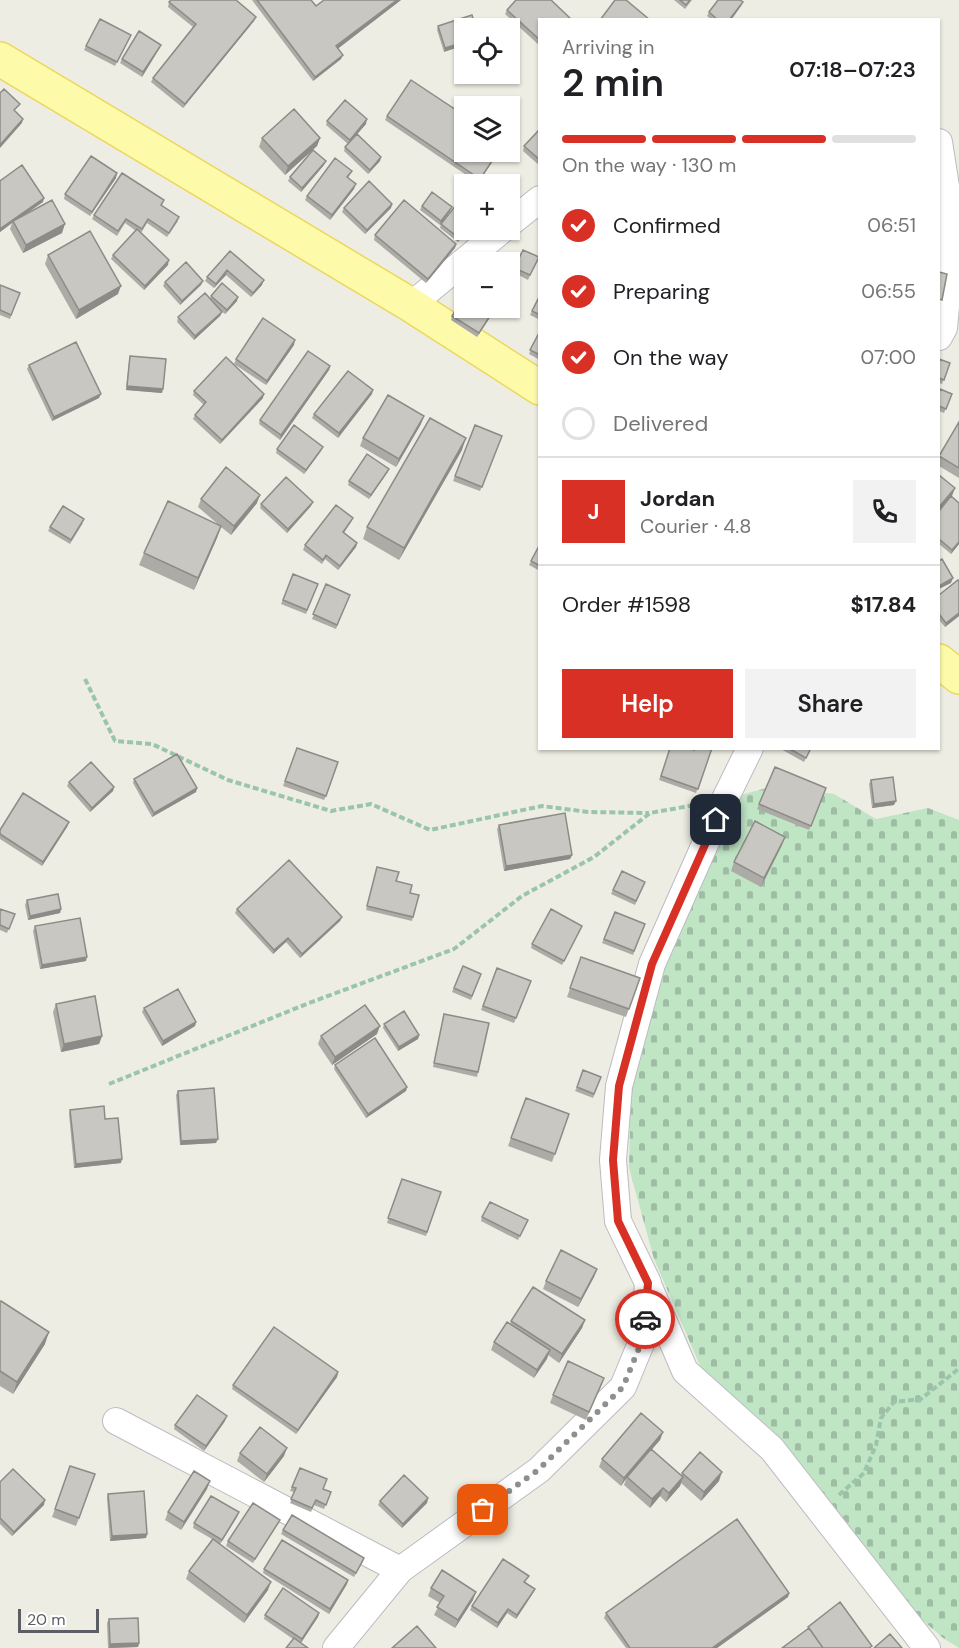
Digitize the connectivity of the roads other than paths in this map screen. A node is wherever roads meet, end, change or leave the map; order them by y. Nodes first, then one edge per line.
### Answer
1 (4, 69) edge
2 (940, 148) edge
3 (538, 201) edge
4 (520, 215) edge
5 (490, 240) edge
6 (411, 305) junction
7 (947, 332) edge
8 (538, 387) edge
9 (940, 662) edge
10 (959, 677) edge
11 (749, 750) edge
12 (648, 1283) junction
13 (116, 1421) dead end
14 (400, 1570) junction
15 (336, 1648) edge
16 (927, 1648) edge

1 - 6 main road
2 - 7 street
3 - 4 street
5 - 6 street
6 - 8 main road
9 - 10 main road
11 - 12 street
12 - 14 street
12 - 16 street
13 - 14 street
14 - 15 street

